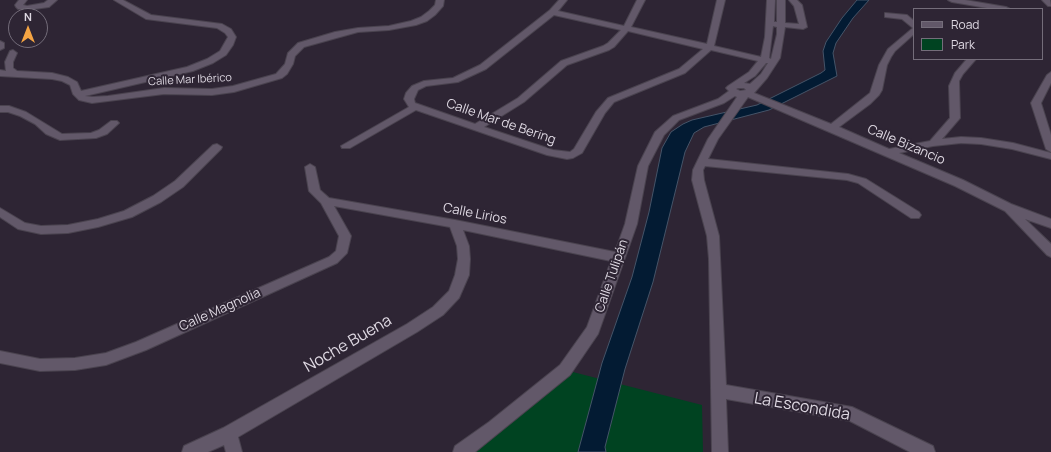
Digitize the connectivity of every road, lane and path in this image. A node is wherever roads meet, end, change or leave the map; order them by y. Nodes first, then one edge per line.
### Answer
1 (23, 0) edge
2 (53, 0) edge
3 (118, 0) edge
4 (440, 0) edge
5 (564, 0) edge
6 (641, 0) edge
7 (721, 0) edge
8 (771, 0) edge
9 (781, 0) edge
10 (793, 0) edge
11 (952, 0) edge
12 (1046, 0) edge
13 (975, 2) edge
14 (1051, 4) edge
15 (1002, 8) edge
16 (553, 12) junction
17 (888, 15) dead end
18 (770, 23) junction
19 (782, 25) junction
20 (913, 25) edge
21 (626, 29) junction
22 (913, 31) edge
23 (0, 43) edge
24 (712, 47) junction
25 (0, 48) edge
26 (13, 53) dead end
27 (764, 58) junction
28 (775, 60) junction
29 (971, 60) edge
30 (0, 73) edge
31 (14, 74) junction
32 (1051, 74) edge
33 (742, 91) junction
34 (78, 94) junction
35 (0, 108) edge
36 (415, 108) junction
37 (114, 123) dead end
38 (477, 127) junction
39 (832, 128) junction
40 (933, 143) junction
41 (346, 146) dead end
42 (217, 147) dead end
43 (1051, 148) edge
44 (889, 152) junction
45 (1051, 156) edge
46 (702, 162) junction
47 (310, 167) dead end
48 (325, 201) junction
49 (1007, 207) junction
50 (0, 212) edge
51 (915, 215) dead end
52 (455, 224) junction
53 (1051, 224) edge
54 (1051, 252) edge
55 (619, 258) junction
56 (0, 357) edge
57 (718, 390) junction
58 (229, 434) junction
59 (190, 452) edge
60 (234, 452) edge
61 (462, 452) edge
62 (720, 452) edge
63 (927, 452) edge

1 - 2 street
3 - 34 street, Calle Mar Ibérico
4 - 34 street, Calle Mar Ibérico
5 - 16 street
6 - 21 street
7 - 24 street
8 - 18 street
9 - 19 street
10 - 19 street
11 - 13 street
12 - 14 street
13 - 15 street
16 - 21 street
16 - 36 street
17 - 20 street
18 - 19 street
18 - 27 street
19 - 28 street
21 - 24 street
21 - 38 street
22 - 39 street
23 - 25 street
24 - 27 street
24 - 38 street, Calle Mar de Bering
26 - 31 street
27 - 28 street
27 - 33 street
28 - 33 street
29 - 40 street
30 - 31 street
31 - 34 street
32 - 43 street
33 - 39 street, Calle Bizancio
33 - 46 street
33 - 55 street, Calle Tulipán
35 - 37 street
36 - 38 street, Calle Mar de Bering
36 - 41 street
39 - 44 street, Calle Bizancio
40 - 44 street
40 - 45 street
42 - 50 street
44 - 49 street, Calle Bizancio
46 - 51 street
46 - 57 street
47 - 48 street, Calle Magnolia
48 - 52 street, Calle Lirios
48 - 56 street, Calle Magnolia
49 - 53 street, Calle Bizancio
49 - 54 street
52 - 55 street, Calle Lirios
52 - 58 street, Noche Buena
55 - 61 street, Calle Tulipán
57 - 62 street
57 - 63 street, La Escondida
58 - 59 street, Noche Buena
58 - 60 street

